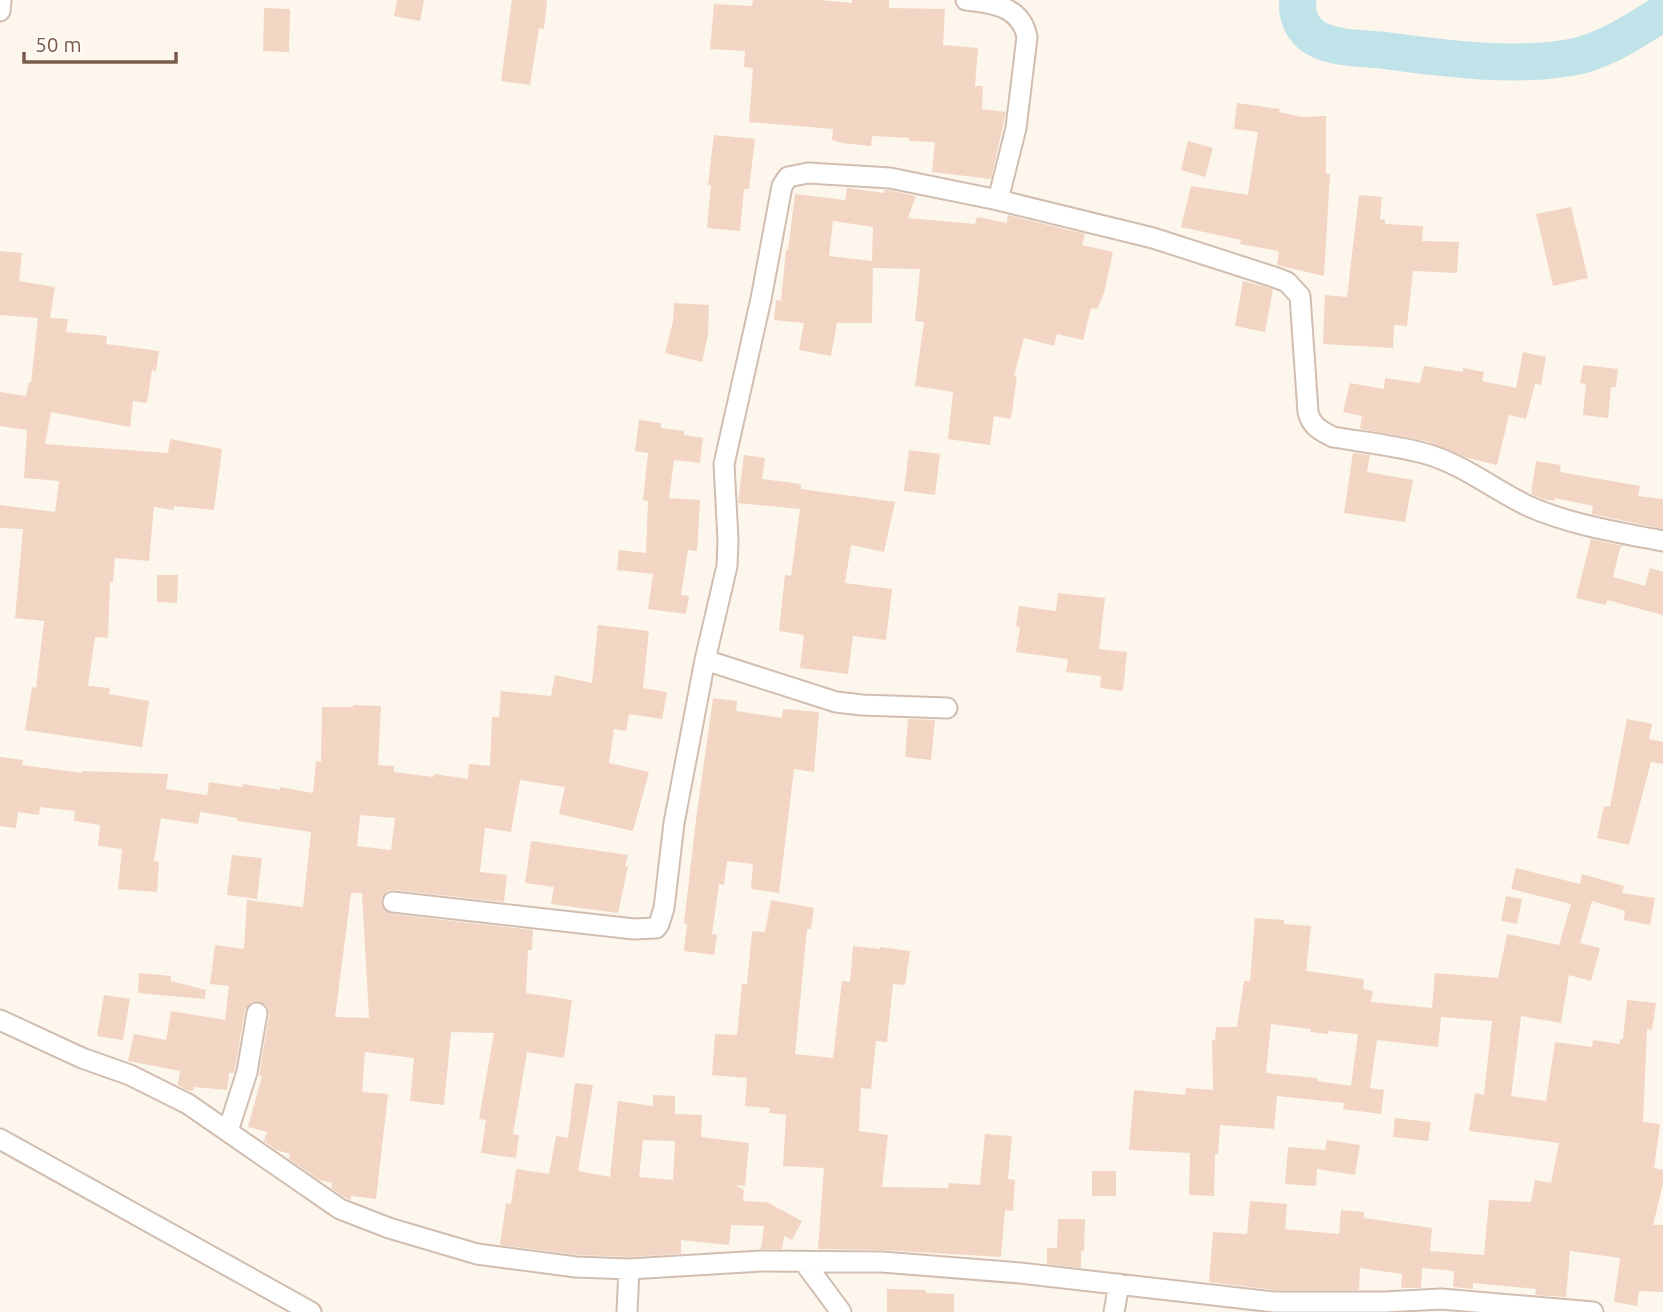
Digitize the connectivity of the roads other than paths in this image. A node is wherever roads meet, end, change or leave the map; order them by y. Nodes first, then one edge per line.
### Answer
1 (1, 0) edge
2 (966, 0) edge
3 (0, 11) edge
4 (998, 200) junction
5 (1663, 541) edge
6 (705, 660) junction
7 (947, 708) dead end
8 (393, 902) dead end
9 (257, 1013) dead end
10 (0, 1020) edge
11 (229, 1130) junction
12 (0, 1139) edge
13 (804, 1262) junction
14 (629, 1269) junction
15 (1119, 1284) junction
16 (1230, 1305) edge
17 (311, 1312) edge
18 (627, 1312) edge
19 (841, 1312) edge
20 (1114, 1312) edge
21 (1593, 1312) edge

1 - 3 street
2 - 4 street
4 - 5 street
4 - 6 street
6 - 7 street
6 - 8 street
9 - 11 street
10 - 11 street
11 - 14 street
12 - 17 street
13 - 14 street
13 - 15 street
13 - 19 street
14 - 18 street
15 - 16 street
15 - 20 street
16 - 21 street

